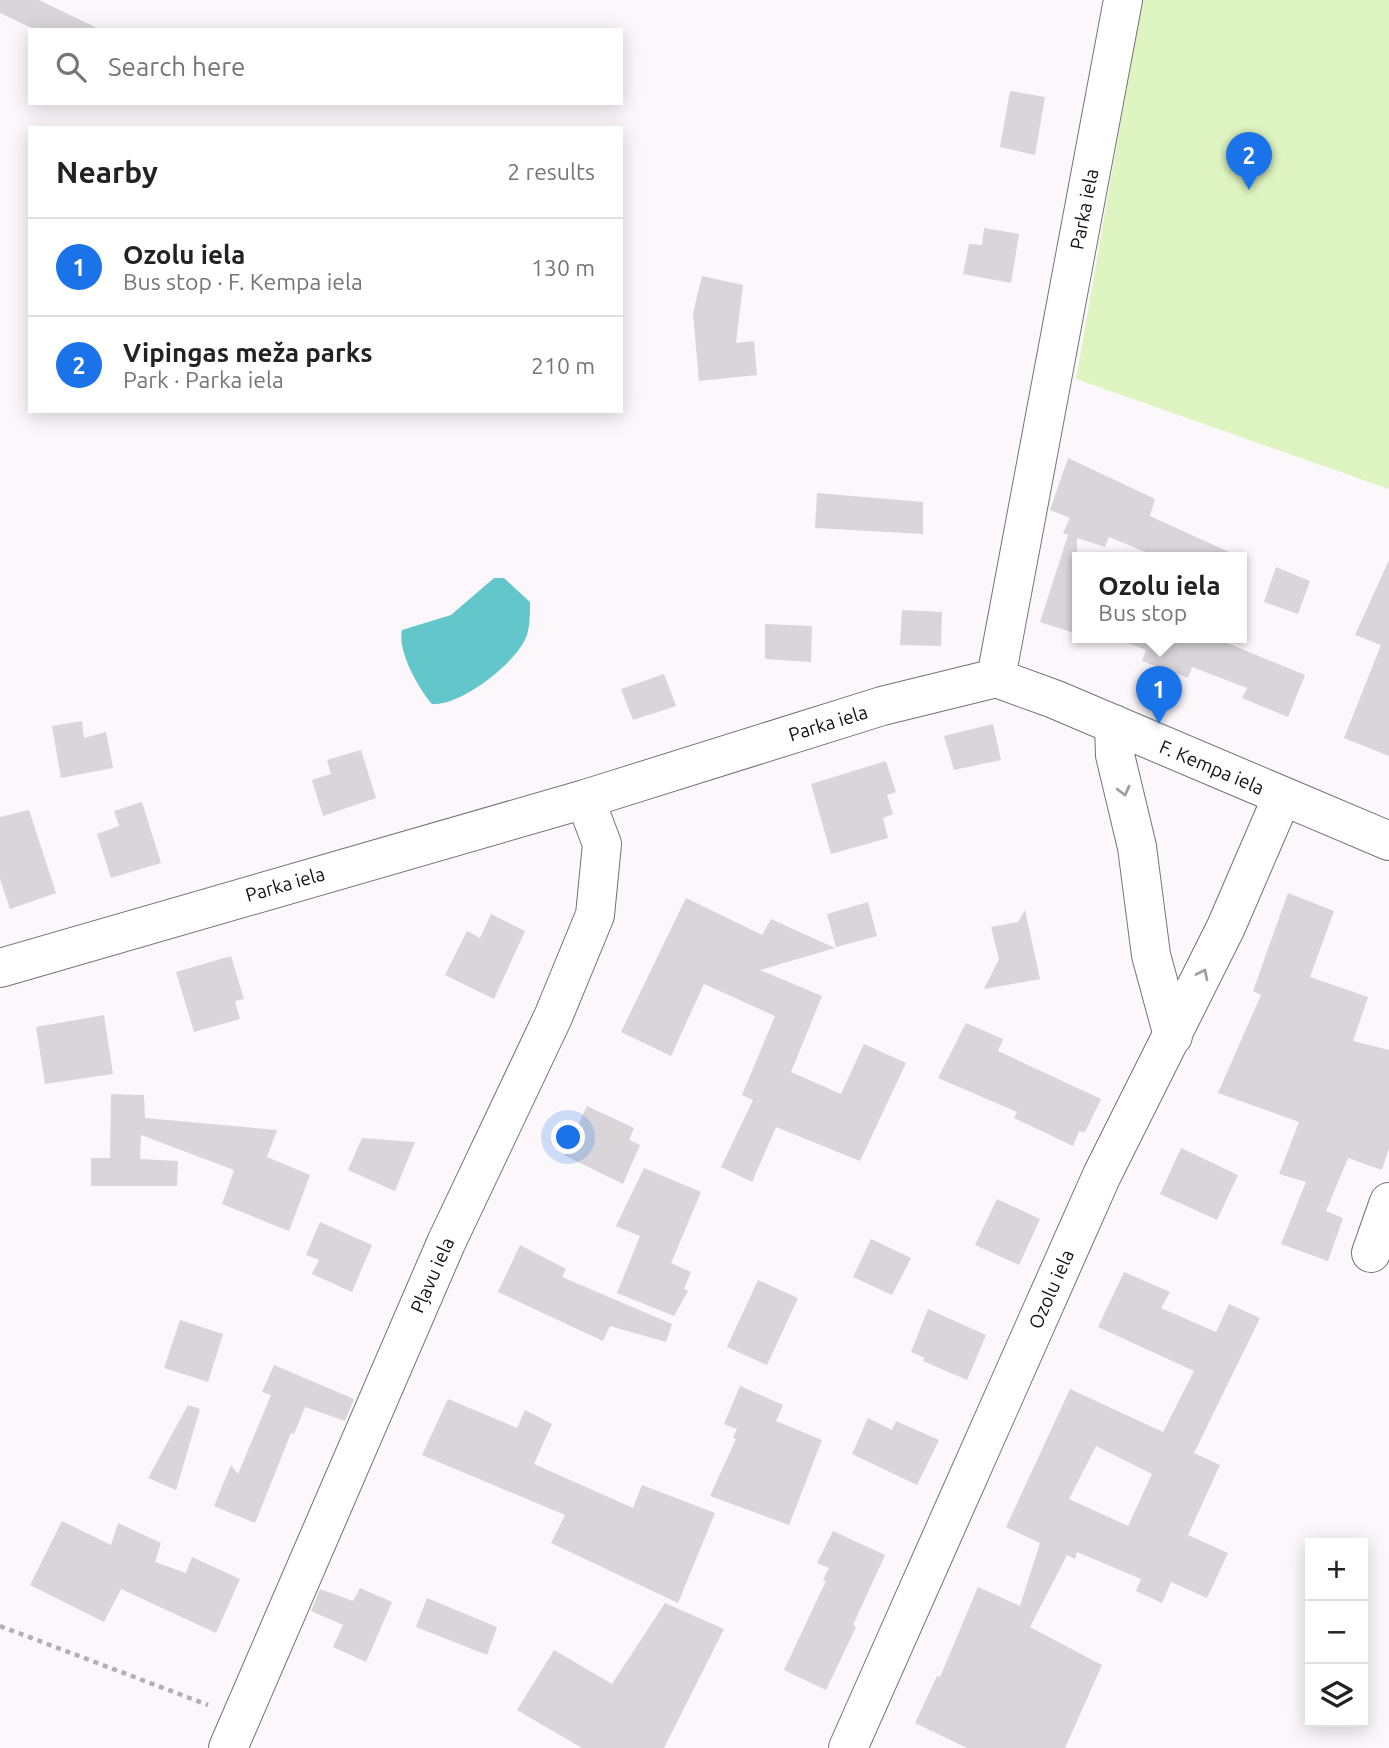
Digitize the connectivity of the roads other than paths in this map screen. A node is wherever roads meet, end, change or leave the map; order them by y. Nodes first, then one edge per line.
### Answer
1 (1122, 0) edge
2 (996, 678) junction
3 (1114, 724) junction
4 (1282, 797) junction
5 (585, 799) junction
6 (1389, 841) edge
7 (0, 968) edge
8 (1173, 1036) junction
9 (1389, 1202) edge
10 (1371, 1253) dead end
11 (235, 1733) edge
12 (848, 1748) edge

1 - 2 street, Parka iela
2 - 3 street, F. Kempa iela
2 - 5 street, Parka iela
3 - 4 street, F. Kempa iela
3 -> 8 street
4 - 6 street, F. Kempa iela
8 -> 4 street, Ozolu iela
5 - 7 street, Parka iela
5 - 11 street, Pļavu iela
8 - 12 street, Ozolu iela
9 - 10 street

